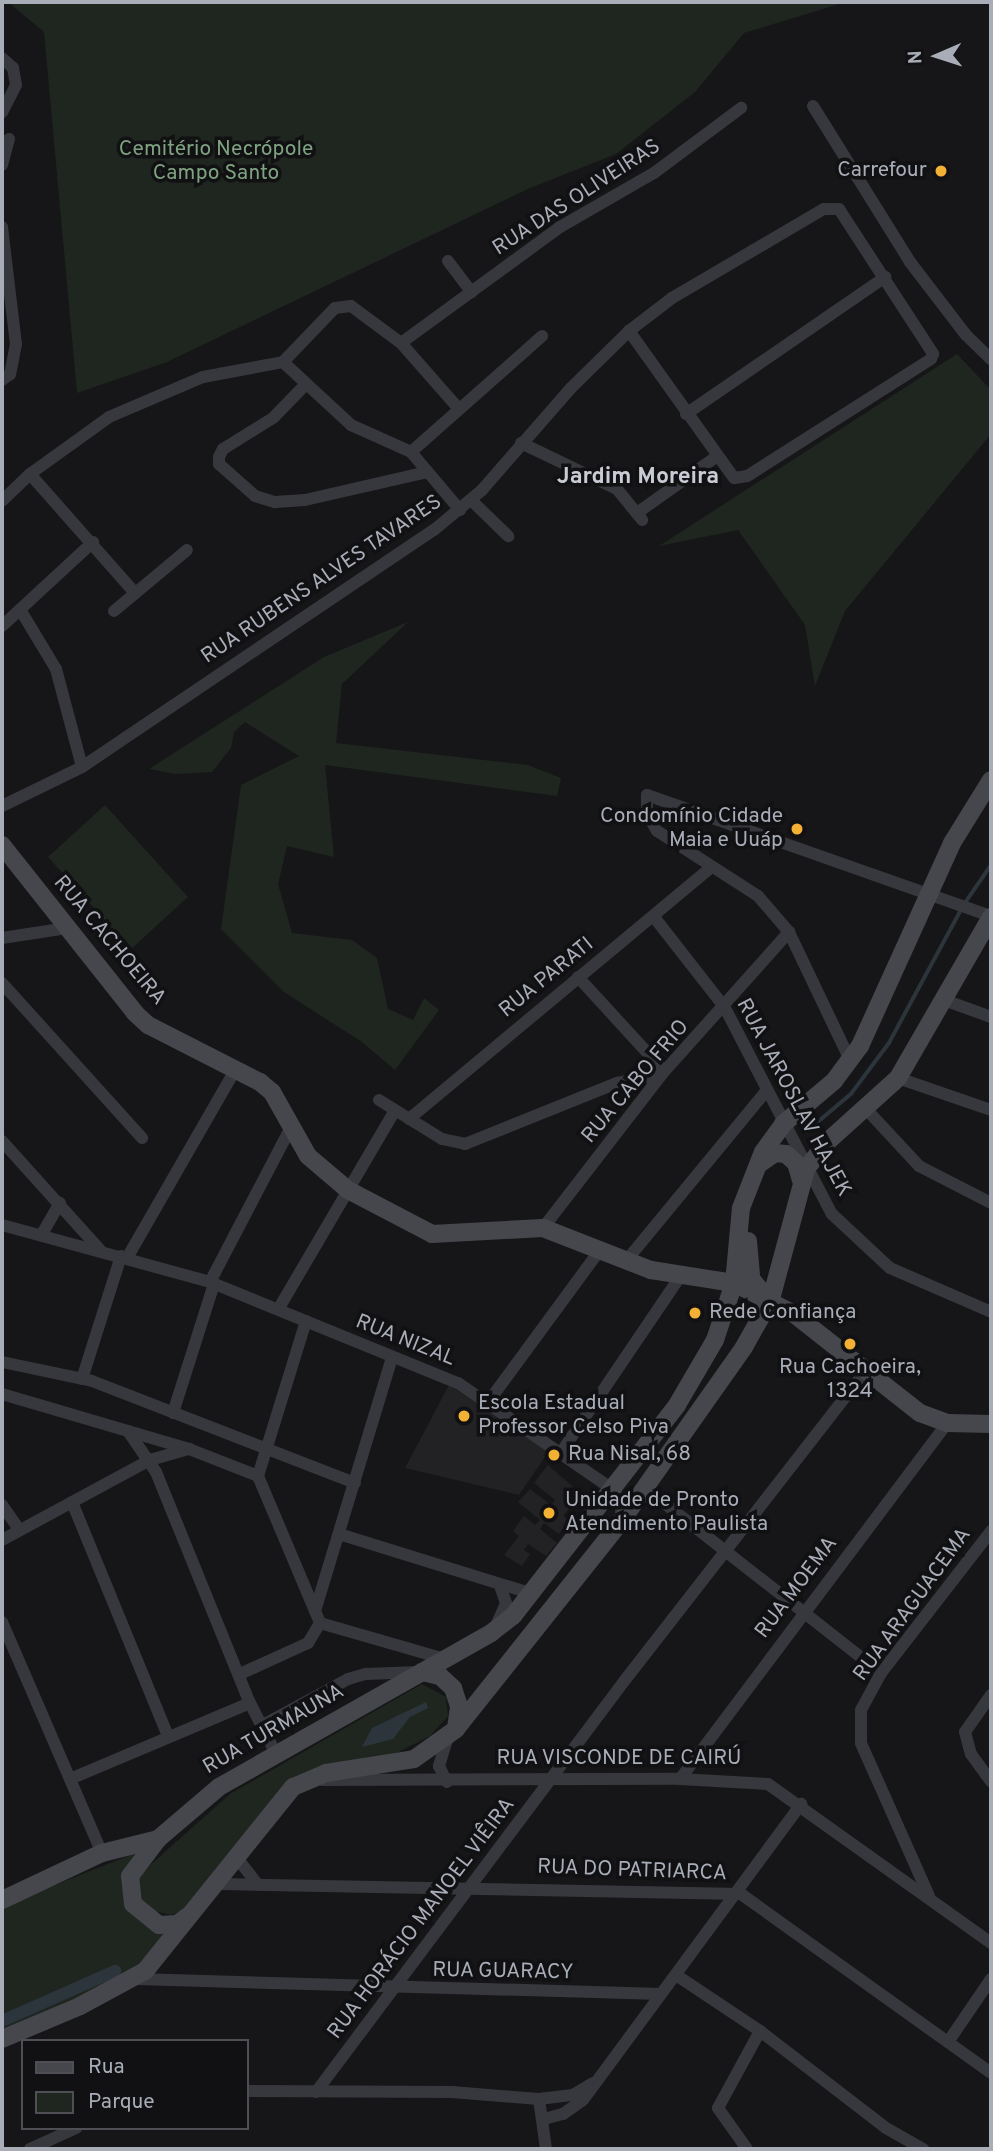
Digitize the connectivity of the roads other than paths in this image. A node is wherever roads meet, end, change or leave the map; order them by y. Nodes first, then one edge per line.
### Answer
1 (2, 58) edge
2 (813, 106) dead end
3 (741, 108) dead end
4 (2, 113) edge
5 (9, 139) dead end
6 (2, 165) edge
7 (2, 227) edge
8 (448, 261) dead end
9 (885, 277) junction
10 (471, 292) junction
11 (629, 331) junction
12 (542, 336) dead end
13 (401, 343) junction
14 (991, 359) edge
15 (283, 362) junction
16 (2, 380) edge
17 (306, 384) junction
18 (459, 409) junction
19 (686, 414) junction
20 (521, 443) junction
21 (411, 452) junction
22 (716, 457) junction
23 (427, 472) junction
24 (30, 474) junction
25 (471, 500) junction
26 (2, 501) edge
27 (460, 510) junction
28 (508, 537) dead end
29 (93, 542) junction
30 (187, 550) dead end
31 (135, 593) junction
32 (21, 611) junction
33 (114, 611) dead end
34 (2, 626) edge
35 (82, 767) junction
36 (991, 780) edge
37 (2, 806) edge
38 (2, 845) edge
39 (710, 868) junction
40 (928, 895) junction
41 (44, 899) junction
42 (986, 915) edge
43 (654, 917) junction
44 (67, 928) junction
45 (35, 930) junction
46 (789, 932) junction
47 (2, 938) edge
48 (578, 977) junction
49 (2, 983) edge
50 (944, 1000) junction
51 (725, 1008) junction
52 (991, 1017) edge
53 (850, 1060) junction
54 (235, 1070) junction
55 (663, 1072) junction
56 (898, 1078) junction
57 (766, 1091) junction
58 (379, 1100) dead end
59 (395, 1110) junction
60 (867, 1110) junction
61 (991, 1110) edge
62 (408, 1119) junction
63 (783, 1124) junction
64 (290, 1129) junction
65 (142, 1138) dead end
66 (2, 1141) edge
67 (798, 1165) junction
68 (755, 1167) junction
69 (746, 1188) junction
70 (348, 1190) junction
71 (60, 1203) junction
72 (991, 1203) edge
73 (2, 1225) edge
74 (543, 1228) junction
75 (42, 1234) junction
76 (100, 1250) junction
77 (600, 1250) junction
78 (124, 1257) junction
79 (626, 1261) junction
80 (679, 1278) junction
81 (212, 1283) junction
82 (734, 1283) junction
83 (771, 1299) junction
84 (279, 1308) junction
85 (991, 1312) edge
86 (794, 1314) junction
87 (306, 1321) junction
88 (744, 1347) junction
89 (392, 1357) junction
90 (2, 1362) edge
91 (867, 1369) junction
92 (82, 1379) junction
93 (2, 1394) edge
94 (489, 1401) junction
95 (173, 1413) junction
96 (947, 1423) junction
97 (991, 1424) edge
98 (128, 1431) junction
99 (189, 1449) junction
100 (562, 1451) junction
101 (268, 1452) junction
102 (150, 1460) junction
103 (258, 1476) junction
104 (355, 1483) junction
105 (646, 1488) junction
106 (615, 1490) junction
107 (72, 1502) junction
108 (2, 1505) edge
109 (620, 1523) junction
110 (18, 1528) junction
111 (991, 1531) edge
112 (339, 1534) junction
113 (2, 1540) edge
114 (726, 1549) junction
115 (500, 1586) junction
116 (533, 1594) junction
117 (805, 1610) junction
118 (317, 1617) junction
119 (2, 1622) edge
120 (491, 1633) junction
121 (431, 1663) junction
122 (881, 1673) junction
123 (240, 1674) junction
124 (991, 1695) edge
125 (250, 1703) junction
126 (261, 1726) junction
127 (452, 1733) junction
128 (168, 1736) junction
129 (275, 1752) junction
130 (70, 1779) junction
131 (681, 1779) junction
132 (308, 1780) junction
133 (550, 1780) junction
134 (447, 1782) junction
135 (991, 1782) edge
136 (801, 1804) junction
137 (158, 1839) junction
138 (102, 1853) junction
139 (237, 1858) junction
140 (256, 1882) junction
141 (218, 1884) junction
142 (470, 1886) junction
143 (733, 1892) junction
144 (3, 1895) edge
145 (929, 1896) junction
146 (199, 1908) junction
147 (991, 1943) edge
148 (676, 1975) junction
149 (135, 1979) junction
150 (991, 1979) edge
151 (395, 1989) junction
152 (661, 1994) junction
153 (760, 2031) junction
154 (2, 2039) edge
155 (948, 2042) junction
156 (991, 2073) edge
157 (593, 2083) junction
158 (248, 2091) edge
159 (316, 2092) junction
160 (539, 2099) junction
161 (544, 2119) junction
162 (72, 2130) edge
163 (30, 2149) edge
164 (545, 2149) edge
165 (747, 2149) edge
166 (923, 2149) edge

1 - 4 street
2 - 14 street
3 - 10 street, RUA DAS OLIVEIRAS
5 - 6 street
7 - 16 street
8 - 10 street
9 - 11 street, RUA RUBENS ALVES TAVARES
9 - 19 street
9 - 22 street
10 - 13 street, RUA DAS OLIVEIRAS
11 - 19 street
11 - 20 street, RUA RUBENS ALVES TAVARES
12 - 18 street
13 - 15 street
13 - 18 street
15 - 17 street
15 - 24 street
17 - 21 street
17 - 23 street
18 - 21 street
19 - 22 street
20 - 22 street
20 - 25 street, RUA RUBENS ALVES TAVARES
21 - 23 street
23 - 27 street
24 - 26 street
24 - 29 street
25 - 27 street, RUA RUBENS ALVES TAVARES
25 - 28 street
27 - 35 street, RUA RUBENS ALVES TAVARES
29 - 31 street
29 - 32 street
30 - 31 street
31 - 33 street
32 - 34 street
32 - 35 street
35 - 37 street, RUA RUBENS ALVES TAVARES
36 - 40 main road
38 - 41 main road, RUA CACHOEIRA
39 - 40 street
39 - 43 street, RUA PARATI
39 - 46 street
40 - 42 street
40 - 53 main road
41 - 44 main road, RUA CACHOEIRA
41 - 45 street
42 - 50 main road
43 - 48 street, RUA PARATI
43 - 51 street, RUA JAROSLAV HAJEK
44 - 45 street
44 - 54 main road, RUA CACHOEIRA
45 - 47 street
46 - 51 street, RUA CABO FRIO
46 - 53 street
48 - 55 street
48 - 62 street, RUA PARATI
49 - 65 street
50 - 52 street
50 - 56 main road
51 - 55 street, RUA CABO FRIO
51 - 57 street, RUA JAROSLAV HAJEK
53 - 63 main road
54 - 64 main road, RUA CACHOEIRA
54 - 78 street
55 - 62 street
55 - 74 street, RUA CABO FRIO
56 - 60 main road
56 - 61 street
57 - 63 street, RUA JAROSLAV HAJEK
57 - 79 street
58 - 59 street
59 - 62 street
59 - 70 street
60 - 67 main road
60 - 72 street
63 - 67 street, RUA JAROSLAV HAJEK
63 - 68 main road
64 - 70 main road, RUA CACHOEIRA
64 - 81 street
66 - 71 street
67 - 68 main road
67 - 83 main road
67 - 85 street, RUA JAROSLAV HAJEK
68 - 69 main road
69 - 82 main road, RUA TURMAUNA
69 - 83 main road
70 - 74 main road, RUA CACHOEIRA
70 - 84 street
71 - 75 street
71 - 76 street
73 - 75 street, RUA NIZAL
74 - 77 main road, RUA CACHOEIRA
75 - 76 street, RUA NIZAL
76 - 78 street, RUA NIZAL
77 - 79 main road, RUA CACHOEIRA
77 - 94 street
78 - 81 street, RUA NIZAL
78 - 92 street
79 - 80 main road, RUA CACHOEIRA
80 - 82 main road, RUA CACHOEIRA
80 - 100 street
81 - 84 street, RUA NIZAL
81 - 95 street
82 - 83 main road, RUA CACHOEIRA
82 - 106 main road, RUA TURMAUNA
83 - 86 main road, RUA CACHOEIRA
83 - 88 main road
84 - 87 street, RUA NIZAL
86 - 88 main road
86 - 91 main road, RUA CACHOEIRA
87 - 89 street, RUA NIZAL
87 - 101 street
88 - 105 main road
89 - 94 street, RUA NIZAL
89 - 104 street
90 - 92 street
91 - 96 main road, RUA CACHOEIRA
91 - 114 street, RUA HORÁCIO MANOEL VIÊIRA
92 - 95 street
93 - 98 street
94 - 100 street, RUA NIZAL
95 - 101 street
96 - 97 main road, RUA CACHOEIRA
96 - 117 street, RUA MOEMA
98 - 99 street
98 - 102 street
99 - 102 street
99 - 103 street
100 - 106 street, RUA NIZAL
101 - 103 street
101 - 104 street
102 - 107 street
102 - 123 street
103 - 118 street
104 - 112 street
105 - 109 main road
105 - 114 street
106 - 109 street
106 - 116 main road, RUA TURMAUNA
107 - 110 street
107 - 128 street
108 - 110 street
109 - 127 main road
110 - 113 street
111 - 122 street, RUA ARAGUACEMA
112 - 115 street
112 - 118 street
114 - 117 street
114 - 133 street, RUA HORÁCIO MANOEL VIÊIRA
115 - 116 street
115 - 120 street
116 - 120 main road, RUA TURMAUNA
117 - 122 street
117 - 131 street, RUA MOEMA
118 - 121 street
118 - 123 street
119 - 130 street
120 - 121 main road, RUA TURMAUNA
121 - 126 street, RUA TURMAUNA
121 - 127 main road
121 - 129 main road, RUA TURMAUNA
122 - 145 street, RUA ARAGUACEMA
123 - 125 street
124 - 135 street
125 - 126 street
125 - 128 street
126 - 129 street
127 - 132 main road
127 - 134 street
128 - 130 street
129 - 137 main road, RUA TURMAUNA
130 - 138 street
131 - 133 street, RUA VISCONDE DE CAIRÚ
131 - 136 street, RUA VISCONDE DE CAIRÚ
132 - 134 street, RUA VISCONDE DE CAIRÚ
132 - 139 main road
133 - 134 street, RUA VISCONDE DE CAIRÚ
133 - 142 street, RUA HORÁCIO MANOEL VIÊIRA
136 - 143 street
136 - 145 street, RUA VISCONDE DE CAIRÚ
137 - 138 main road
137 - 146 main road
138 - 144 main road
139 - 140 street
139 - 141 main road
140 - 141 street, RUA DO PATRIARCA
140 - 142 street, RUA DO PATRIARCA
141 - 146 main road
142 - 143 street, RUA DO PATRIARCA
142 - 151 street, RUA HORÁCIO MANOEL VIÊIRA
143 - 148 street
143 - 155 street, RUA DO PATRIARCA
145 - 147 street, RUA VISCONDE DE CAIRÚ
146 - 149 main road
148 - 152 street
148 - 153 street
149 - 151 street, RUA GUARACY
149 - 154 main road
150 - 155 street
151 - 152 street, RUA GUARACY
151 - 159 street, RUA HORÁCIO MANOEL VIÊIRA
152 - 157 street
153 - 165 street
153 - 166 street
155 - 156 street, RUA DO PATRIARCA
157 - 160 street
157 - 161 street
158 - 159 street
159 - 160 street
160 - 161 street
161 - 164 street
162 - 163 street

